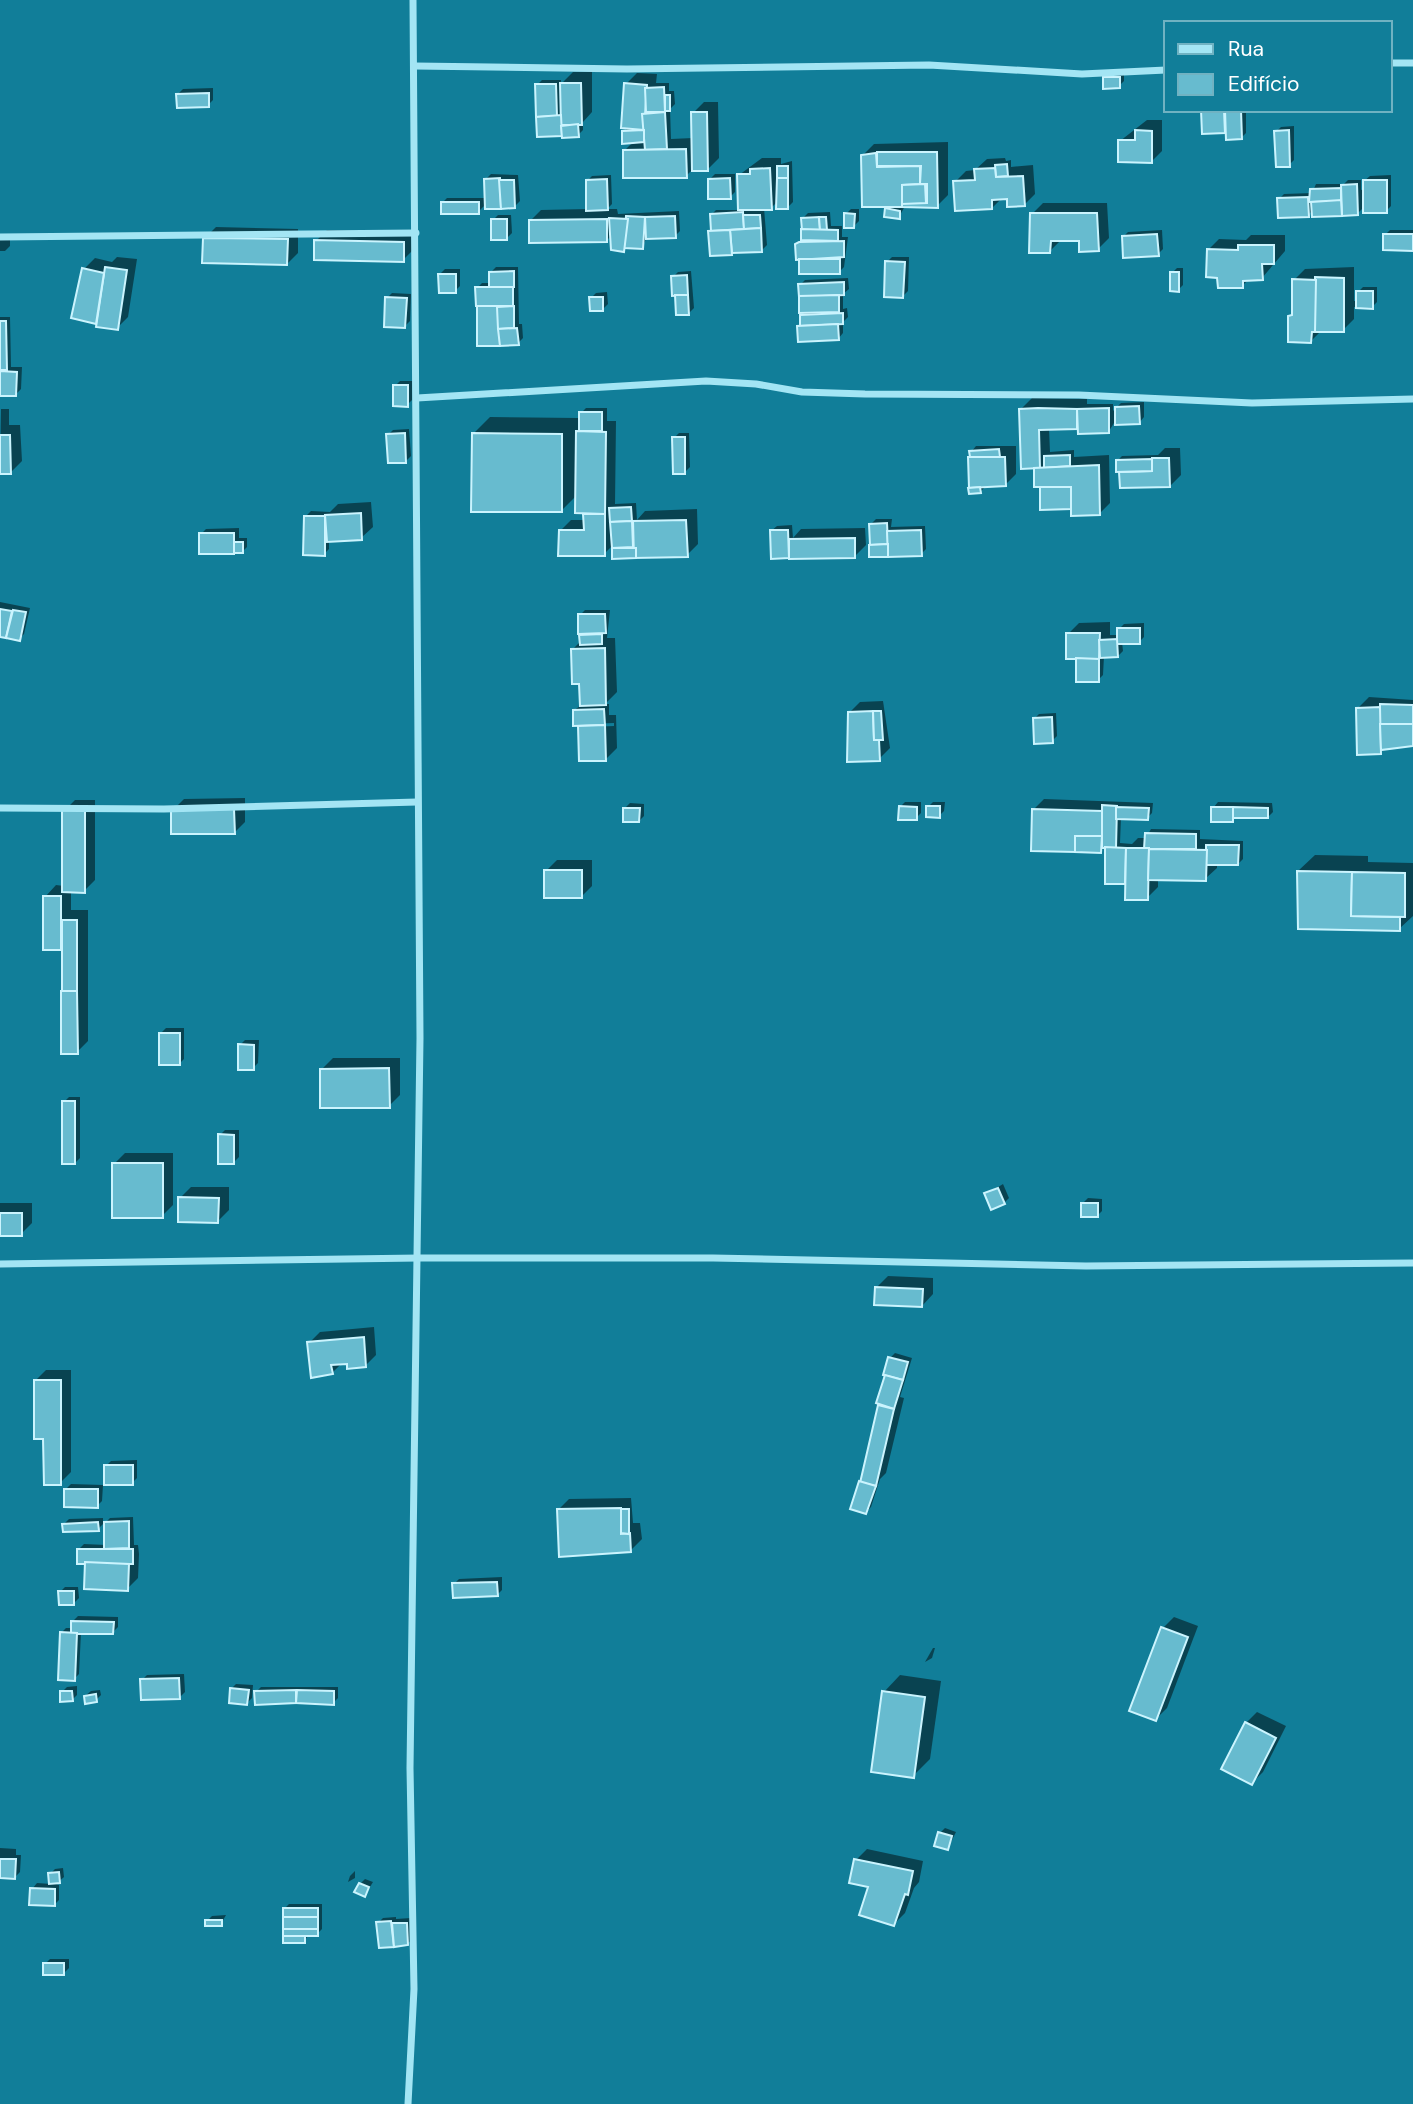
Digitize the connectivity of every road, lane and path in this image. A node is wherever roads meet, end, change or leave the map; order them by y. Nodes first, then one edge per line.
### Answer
1 (413, 0) edge
2 (1392, 63) edge
3 (1413, 63) edge
4 (415, 66) junction
5 (1164, 70) edge
6 (415, 233) junction
7 (0, 237) edge
8 (417, 398) junction
9 (1413, 399) edge
10 (417, 802) junction
11 (0, 808) edge
12 (419, 1258) junction
13 (1413, 1263) edge
14 (0, 1264) edge
15 (408, 2104) edge

1 - 4 street
2 - 3 street
4 - 5 street
4 - 6 street
6 - 7 street
6 - 8 street
8 - 9 street
8 - 10 street
10 - 11 street
10 - 12 street
12 - 13 street
12 - 14 street
12 - 15 street

